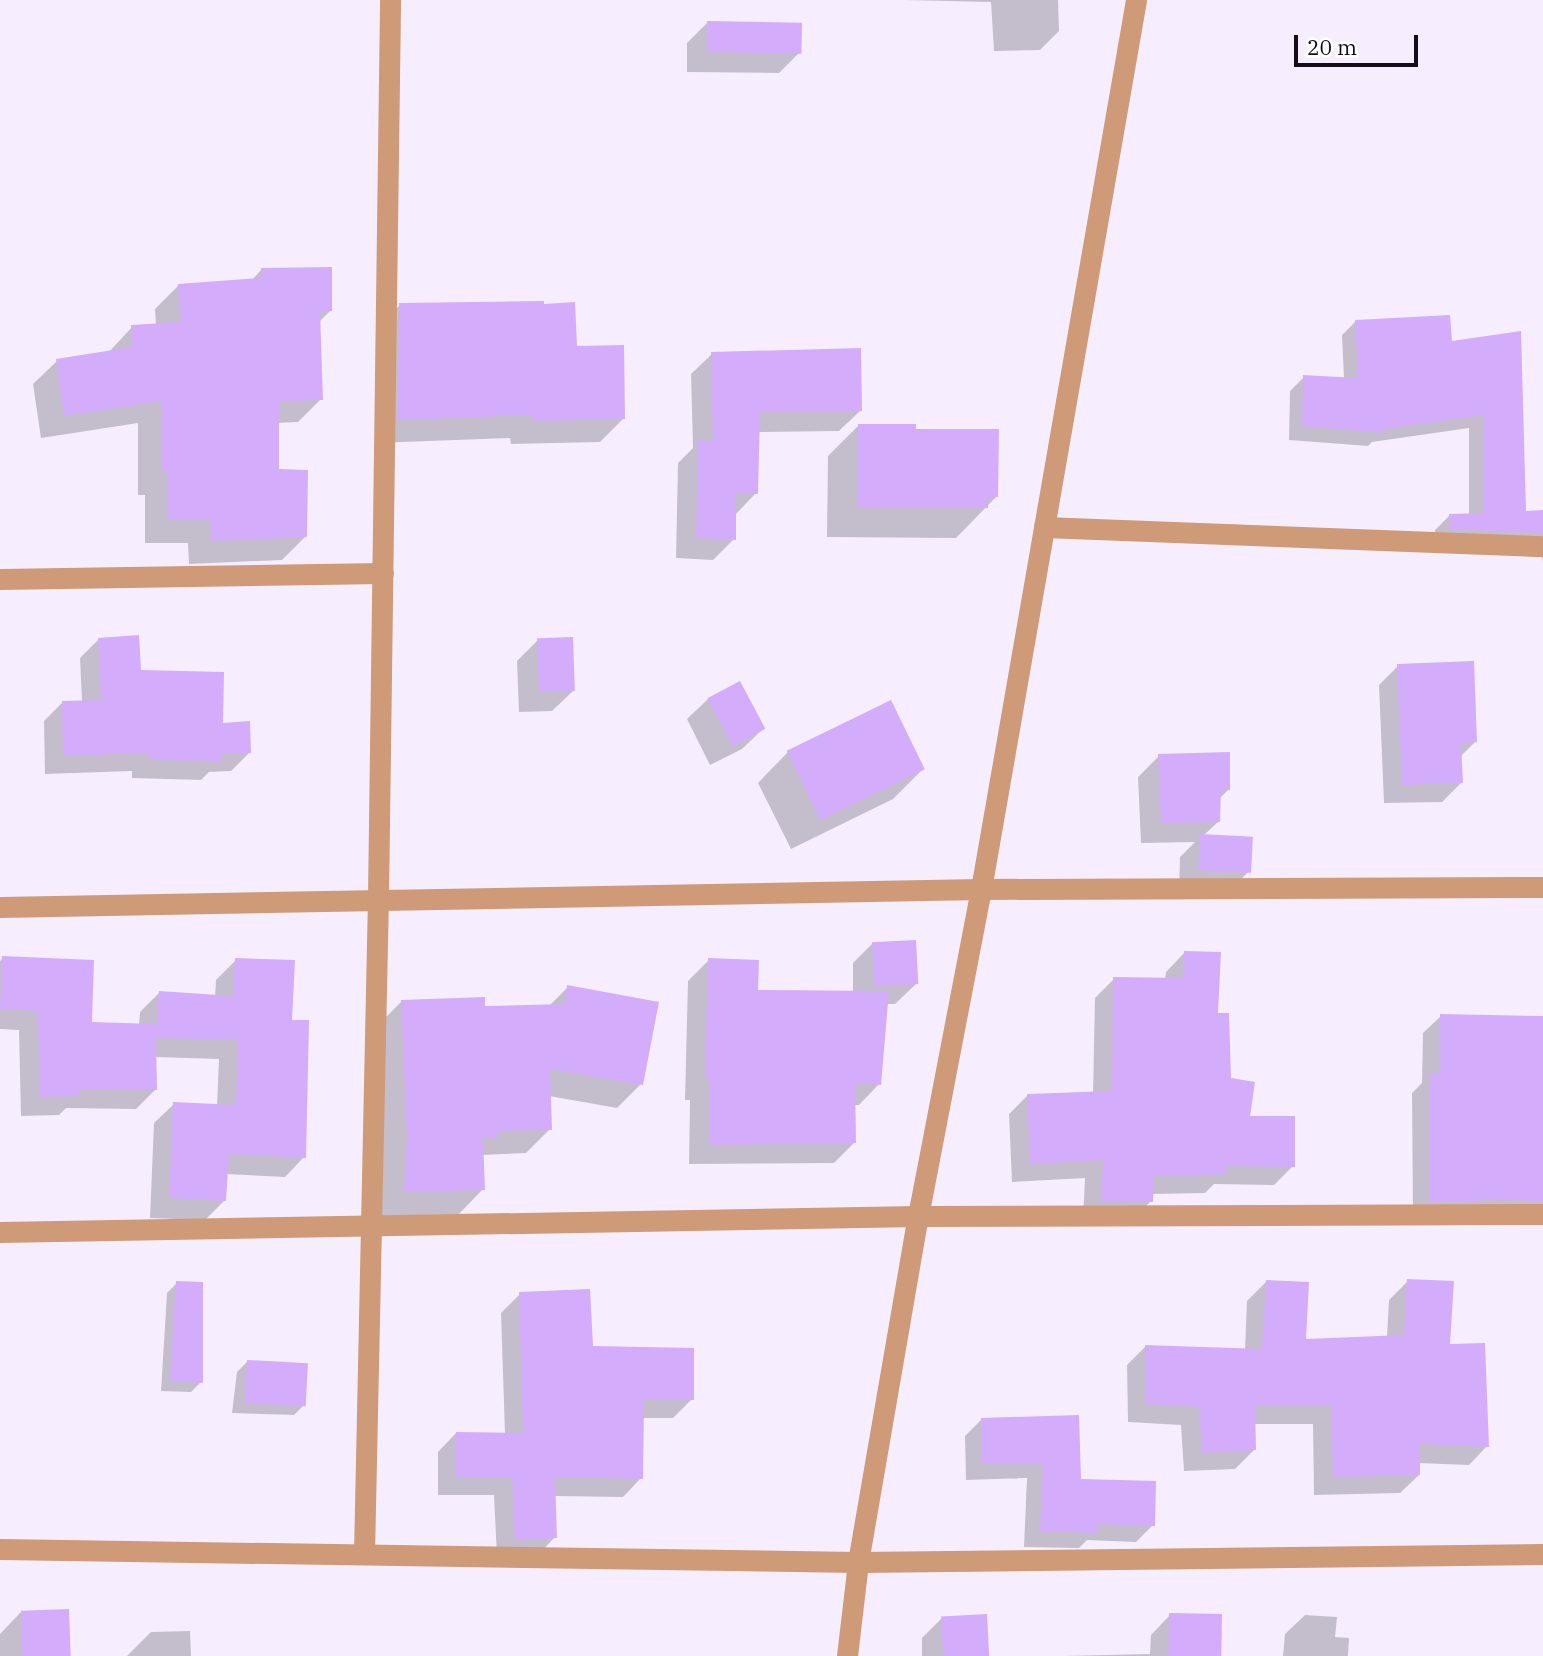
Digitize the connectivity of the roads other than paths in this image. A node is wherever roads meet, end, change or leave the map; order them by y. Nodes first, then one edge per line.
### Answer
1 (390, 0) edge
2 (1136, 0) edge
3 (1044, 527) junction
4 (1543, 546) edge
5 (383, 573) junction
6 (0, 579) edge
7 (1543, 887) edge
8 (981, 889) junction
9 (379, 898) junction
10 (0, 907) edge
11 (1543, 1214) edge
12 (918, 1216) junction
13 (372, 1227) junction
14 (0, 1232) edge
15 (0, 1549) edge
16 (1543, 1553) edge
17 (364, 1554) junction
18 (858, 1562) junction
19 (847, 1656) edge

1 - 5 street
2 - 3 street
3 - 4 street
3 - 8 street
5 - 6 street
5 - 9 street
7 - 8 street
8 - 9 street
8 - 12 street
9 - 10 street
9 - 13 street
11 - 12 street
12 - 13 street
12 - 18 street
13 - 14 street
13 - 17 street
15 - 17 street
16 - 18 street
17 - 18 street
18 - 19 street

